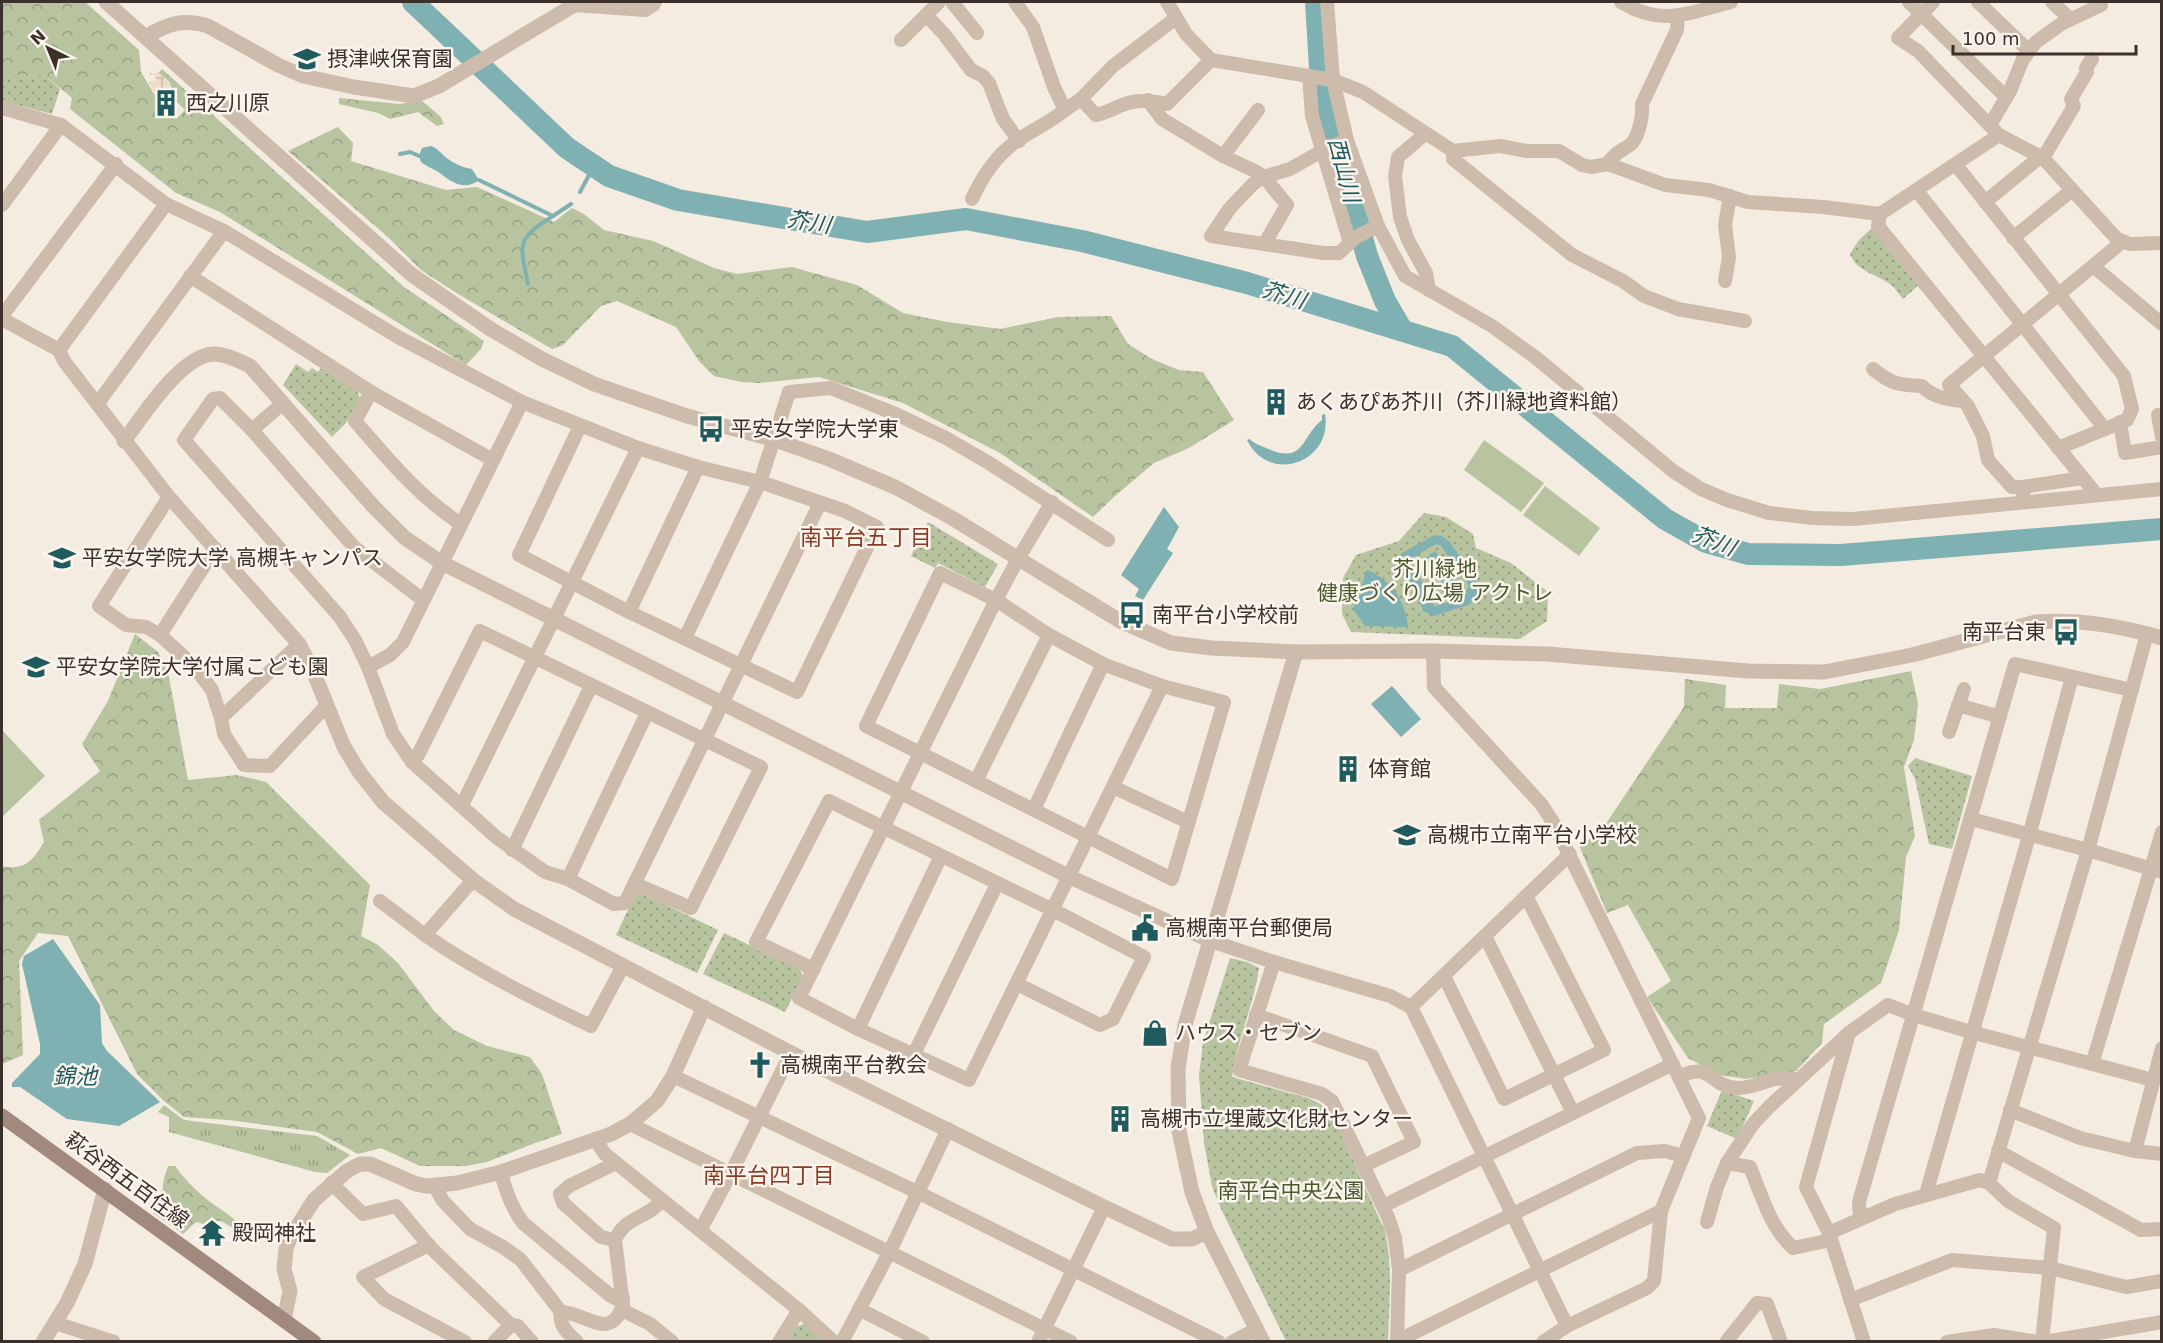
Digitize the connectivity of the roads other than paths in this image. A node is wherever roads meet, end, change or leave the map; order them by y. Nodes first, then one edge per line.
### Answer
1 (106, 2) edge
2 (655, 2) edge
3 (939, 2) edge
4 (952, 2) edge
5 (1015, 2) edge
6 (1167, 2) edge
7 (1327, 2) edge
8 (1621, 2) edge
9 (1731, 2) edge
10 (1909, 2) edge
11 (1933, 2) edge
12 (1978, 2) edge
13 (2052, 2) edge
14 (576, 3) edge
15 (2101, 5) dead end
16 (1921, 14) junction
17 (926, 15) junction
18 (1677, 16) junction
19 (1176, 18) junction
20 (2070, 19) junction
21 (977, 33) dead end
22 (146, 37) junction
23 (901, 40) dead end
24 (2028, 51) junction
25 (2092, 59) dead end
26 (1211, 60) junction
27 (1309, 76) junction
28 (1331, 79) junction
29 (2006, 97) junction
30 (1081, 99) junction
31 (1148, 100) junction
32 (2, 108) edge
33 (1065, 110) junction
34 (1258, 110) dead end
35 (61, 125) junction
36 (1995, 130) junction
37 (1425, 134) junction
38 (1346, 140) junction
39 (1019, 141) junction
40 (1323, 151) junction
41 (1453, 151) junction
42 (1223, 156) junction
43 (2042, 157) junction
44 (116, 164) junction
45 (1608, 164) junction
46 (1956, 165) junction
47 (1263, 177) junction
48 (2072, 190) junction
49 (1917, 191) junction
50 (1730, 196) junction
51 (972, 199) dead end
52 (1985, 202) junction
53 (166, 204) junction
54 (2, 205) edge
55 (1880, 214) junction
56 (1375, 227) junction
57 (224, 231) junction
58 (2013, 238) junction
59 (1353, 240) junction
60 (2122, 242) junction
61 (1265, 243) junction
62 (2162, 243) edge
63 (2093, 266) junction
64 (190, 276) junction
65 (1725, 281) dead end
66 (1429, 290) junction
67 (2058, 295) junction
68 (2, 318) edge
69 (1745, 321) dead end
70 (2022, 324) junction
71 (2162, 324) edge
72 (59, 350) junction
73 (1983, 357) junction
74 (1874, 369) dead end
75 (371, 392) junction
76 (1963, 401) junction
77 (522, 402) junction
78 (98, 403) junction
79 (283, 403) junction
80 (2158, 415) dead end
81 (2120, 422) junction
82 (580, 426) junction
83 (2105, 429) junction
84 (252, 430) junction
85 (2162, 437) edge
86 (775, 440) junction
87 (124, 441) junction
88 (2162, 447) edge
89 (638, 448) junction
90 (2058, 448) junction
91 (494, 460) junction
92 (698, 466) junction
93 (2082, 478) junction
94 (760, 482) junction
95 (2162, 482) edge
96 (2022, 487) junction
97 (2162, 489) edge
98 (2134, 491) junction
99 (2096, 494) junction
100 (169, 497) junction
101 (1052, 502) junction
102 (2024, 502) junction
103 (820, 503) junction
104 (461, 524) junction
105 (1108, 540) dead end
106 (215, 549) junction
107 (1018, 559) junction
108 (442, 563) junction
109 (571, 583) junction
110 (423, 600) junction
111 (996, 600) junction
112 (629, 612) junction
113 (554, 620) junction
114 (160, 635) junction
115 (1049, 635) junction
116 (2154, 636) edge
117 (685, 638) junction
118 (299, 644) junction
119 (1433, 651) junction
120 (1296, 652) junction
121 (536, 658) junction
122 (1103, 664) junction
123 (740, 665) junction
124 (368, 667) junction
125 (2072, 677) junction
126 (591, 686) junction
127 (1162, 686) junction
128 (1964, 689) dead end
129 (2132, 690) junction
130 (722, 702) junction
131 (327, 705) junction
132 (1958, 705) junction
133 (647, 713) junction
134 (2000, 717) junction
135 (221, 718) junction
136 (1949, 732) dead end
137 (704, 740) junction
138 (919, 754) junction
139 (411, 762) junction
140 (976, 781) junction
141 (1113, 787) junction
142 (901, 791) junction
143 (462, 805) junction
144 (1034, 809) junction
145 (1971, 819) junction
146 (1188, 822) junction
147 (883, 828) junction
148 (2162, 832) edge
149 (2029, 836) junction
150 (1089, 837) junction
151 (512, 850) junction
152 (2088, 850) junction
153 (1570, 854) junction
154 (941, 856) junction
155 (2156, 870) edge
156 (1070, 877) junction
157 (568, 879) junction
158 (473, 880) junction
159 (634, 884) junction
160 (997, 884) junction
161 (1526, 896) junction
162 (380, 902) dead end
163 (1053, 910) junction
164 (425, 935) junction
165 (1485, 936) junction
166 (1211, 941) junction
167 (1274, 962) junction
168 (623, 966) junction
169 (814, 969) junction
170 (1444, 976) junction
171 (1017, 984) junction
172 (704, 1007) junction
173 (1411, 1007) junction
174 (1256, 1015) junction
175 (1914, 1015) junction
176 (858, 1029) junction
177 (1850, 1032) junction
178 (1971, 1032) junction
179 (2030, 1047) junction
180 (2162, 1048) edge
181 (791, 1053) junction
182 (914, 1054) junction
183 (1673, 1064) junction
184 (2092, 1064) junction
185 (1554, 1075) junction
186 (673, 1076) junction
187 (1679, 1077) junction
188 (1799, 1079) junction
189 (2153, 1080) junction
190 (2010, 1110) junction
191 (1573, 1113) junction
192 (2, 1116) edge
193 (758, 1117) junction
194 (630, 1124) junction
195 (948, 1129) junction
196 (595, 1139) junction
197 (1998, 1151) junction
198 (2134, 1151) junction
199 (2162, 1154) edge
200 (1683, 1156) junction
201 (1484, 1157) junction
202 (615, 1162) junction
203 (1727, 1163) junction
204 (1363, 1166) junction
205 (501, 1173) junction
206 (730, 1175) junction
207 (331, 1183) junction
208 (1989, 1183) junction
209 (434, 1185) junction
210 (105, 1189) junction
211 (917, 1192) junction
212 (1926, 1194) junction
213 (662, 1200) junction
214 (1383, 1206) junction
215 (1104, 1207) junction
216 (1661, 1211) junction
217 (1512, 1214) junction
218 (1860, 1218) junction
219 (1707, 1222) dead end
220 (701, 1229) junction
221 (2162, 1229) edge
222 (1207, 1232) junction
223 (1830, 1237) junction
224 (615, 1240) junction
225 (429, 1245) junction
226 (890, 1251) junction
227 (2050, 1268) junction
228 (1073, 1270) junction
229 (1399, 1270) junction
230 (1540, 1271) junction
231 (2162, 1281) edge
232 (1850, 1300) junction
233 (622, 1304) junction
234 (799, 1310) junction
235 (860, 1310) junction
236 (561, 1312) junction
237 (284, 1320) junction
238 (2162, 1322) edge
239 (55, 1323) junction
240 (511, 1325) junction
241 (1567, 1326) junction
242 (1044, 1329) junction
243 (1260, 1335) edge
244 (2078, 1339) edge
245 (43, 1341) edge
246 (114, 1341) edge
247 (314, 1341) edge
248 (465, 1341) edge
249 (494, 1341) edge
250 (532, 1341) edge
251 (577, 1341) edge
252 (672, 1341) edge
253 (779, 1341) edge
254 (834, 1341) edge
255 (842, 1341) edge
256 (923, 1341) edge
257 (1038, 1341) edge
258 (1071, 1341) edge
259 (1219, 1341) edge
260 (1232, 1341) edge
261 (1397, 1341) edge
262 (1543, 1341) edge
263 (1726, 1341) edge
264 (1781, 1341) edge
265 (1864, 1341) edge
266 (1947, 1341) edge
267 (2042, 1341) edge

1 - 22 street
2 - 14 street
3 - 17 street
4 - 21 street
5 - 33 street
6 - 19 street
7 - 28 street
8 - 18 street
9 - 18 street
10 - 16 street
11 - 16 street
12 - 24 street
13 - 20 street
14 - 22 street
15 - 20 street
16 - 29 street
16 - 36 street
17 - 23 street
17 - 39 street
18 - 45 street
19 - 26 street
19 - 30 street
20 - 24 street
22 - 86 street
24 - 29 street
25 - 43 street
26 - 27 street
26 - 31 street
27 - 28 street
27 - 40 street
28 - 37 street
28 - 38 street
29 - 36 street
30 - 31 street
30 - 33 street
31 - 42 street
32 - 35 street
33 - 39 street
34 - 42 street
35 - 44 street
35 - 54 street
36 - 43 street
36 - 46 street
37 - 41 street
37 - 66 street
38 - 40 street
38 - 56 street
39 - 51 street
40 - 47 street
40 - 59 street
41 - 45 street
41 - 69 street
42 - 47 street
43 - 48 street
43 - 52 street
44 - 53 street
44 - 68 street
45 - 50 street
46 - 49 street
46 - 52 street
47 - 61 street
47 - 61 street
48 - 58 street
48 - 60 street
49 - 55 street
49 - 70 street
50 - 55 street
50 - 65 street
52 - 58 street
53 - 57 street
53 - 72 street
55 - 73 street
56 - 59 street
56 - 66 street
57 - 64 street
57 - 77 street
58 - 67 street
59 - 61 street
60 - 62 street
60 - 63 street
63 - 67 street
63 - 71 street
64 - 75 street
64 - 78 street
66 - 102 street
67 - 70 street
67 - 81 street
68 - 72 street
70 - 73 street
70 - 83 street
72 - 78 street
73 - 76 street
73 - 90 street
74 - 76 street
75 - 91 street
75 - 104 street
76 - 96 street
77 - 82 street
77 - 91 street
78 - 87 street
79 - 84 street
79 - 87 street
79 - 108 street
80 - 85 street
81 - 83 street
81 - 88 street
82 - 89 street
82 - 109 street
83 - 90 street
84 - 110 street
84 - 124 street
86 - 94 street
86 - 101 street
86 - 107 street
87 - 100 street
89 - 92 street
89 - 109 street
90 - 93 street
91 - 104 street
92 - 94 street
92 - 112 street
93 - 96 street
93 - 99 street
94 - 103 street
94 - 117 street
95 - 98 street
96 - 102 street
97 - 98 street
98 - 99 street
99 - 102 street
100 - 106 street
100 - 114 street
101 - 105 street
101 - 107 street
103 - 123 street
103 - 123 street
104 - 108 street
106 - 114 street
106 - 118 street
107 - 111 street
107 - 120 street
108 - 110 street
108 - 113 street
109 - 112 street
109 - 113 street
110 - 124 street
111 - 115 street
111 - 138 street
111 - 138 street
112 - 117 street
113 - 121 street
113 - 130 street
114 - 135 street
115 - 122 street
115 - 140 street
116 - 119 street
116 - 129 street
117 - 123 street
118 - 131 street
118 - 135 street
119 - 120 street
119 - 153 street
120 - 166 street
121 - 126 street
121 - 139 street
121 - 143 street
122 - 127 street
122 - 144 street
123 - 130 street
124 - 139 street
125 - 129 street
125 - 134 street
125 - 149 street
126 - 133 street
126 - 151 street
127 - 141 street
127 - 146 street
128 - 132 street
129 - 152 street
130 - 137 street
130 - 142 street
131 - 135 street
131 - 158 street
132 - 134 street
132 - 136 street
133 - 137 street
133 - 157 street
134 - 145 street
137 - 159 street
137 - 159 street
138 - 140 street
138 - 142 street
139 - 143 street
140 - 144 street
141 - 146 street
141 - 150 street
142 - 147 street
142 - 156 street
143 - 151 street
144 - 150 street
145 - 149 street
145 - 175 street
146 - 150 street
147 - 154 street
147 - 169 street
147 - 169 street
148 - 155 street
149 - 152 street
149 - 178 street
150 - 156 street
151 - 157 street
152 - 155 street
152 - 179 street
153 - 161 street
153 - 183 street
154 - 160 street
154 - 176 street
155 - 184 street
156 - 163 street
156 - 166 street
157 - 159 street
158 - 164 street
158 - 168 street
160 - 163 street
160 - 182 street
161 - 165 street
161 - 185 street
162 - 164 street
163 - 171 street
163 - 171 street
164 - 168 street
165 - 170 street
165 - 185 street
166 - 167 street
166 - 222 street
167 - 173 street
167 - 174 street
168 - 172 street
169 - 176 street
170 - 173 street
170 - 185 street
171 - 182 street
172 - 181 street
172 - 186 street
173 - 201 street
174 - 204 street
174 - 204 street
175 - 177 street
175 - 178 street
175 - 218 street
176 - 182 street
177 - 188 street
177 - 223 street
178 - 179 street
178 - 212 street
179 - 184 street
179 - 190 street
180 - 189 street
181 - 193 street
181 - 195 street
183 - 187 street
183 - 191 street
184 - 189 street
185 - 191 street
186 - 193 street
186 - 194 street
187 - 188 street
187 - 200 street
188 - 203 street
189 - 198 street
190 - 197 street
190 - 198 street
191 - 201 street
192 - 210 main road, 萩谷西五百住線
193 - 206 street
193 - 211 street
194 - 196 street
194 - 206 street
195 - 211 street
195 - 215 street
196 - 202 street
196 - 205 street
197 - 208 street
197 - 221 street
198 - 199 street
200 - 216 street
200 - 217 street
201 - 214 street
201 - 217 street
202 - 213 street
202 - 224 street
203 - 219 street
203 - 223 street
204 - 214 street
205 - 209 street
205 - 233 street
206 - 220 street
206 - 226 street
207 - 209 street
207 - 225 street
207 - 237 street
208 - 212 street
208 - 227 street
209 - 236 street
210 - 237 main road, 萩谷西五百住線
210 - 239 street
211 - 226 street
211 - 228 street
212 - 218 street
213 - 220 street
213 - 224 street
214 - 229 street
215 - 222 street
215 - 228 street
216 - 230 street
216 - 241 street
217 - 229 street
217 - 230 street
218 - 223 street
220 - 234 street
222 - 243 street
223 - 232 street
224 - 233 street
225 - 240 street
225 - 248 street
226 - 235 street
226 - 242 street
227 - 231 street
227 - 232 street
227 - 267 street
228 - 242 street
228 - 259 street
229 - 261 street
230 - 241 street
230 - 261 street
232 - 265 street
233 - 236 street
233 - 252 street
234 - 253 street
234 - 254 street
235 - 255 street
235 - 256 street
236 - 251 street
237 - 247 main road, 萩谷西五百住線
238 - 244 street
239 - 245 street
239 - 246 street
240 - 249 street
240 - 250 street
241 - 262 street
242 - 257 street
242 - 258 street
243 - 260 street
244 - 267 street
263 - 264 street
266 - 267 street

